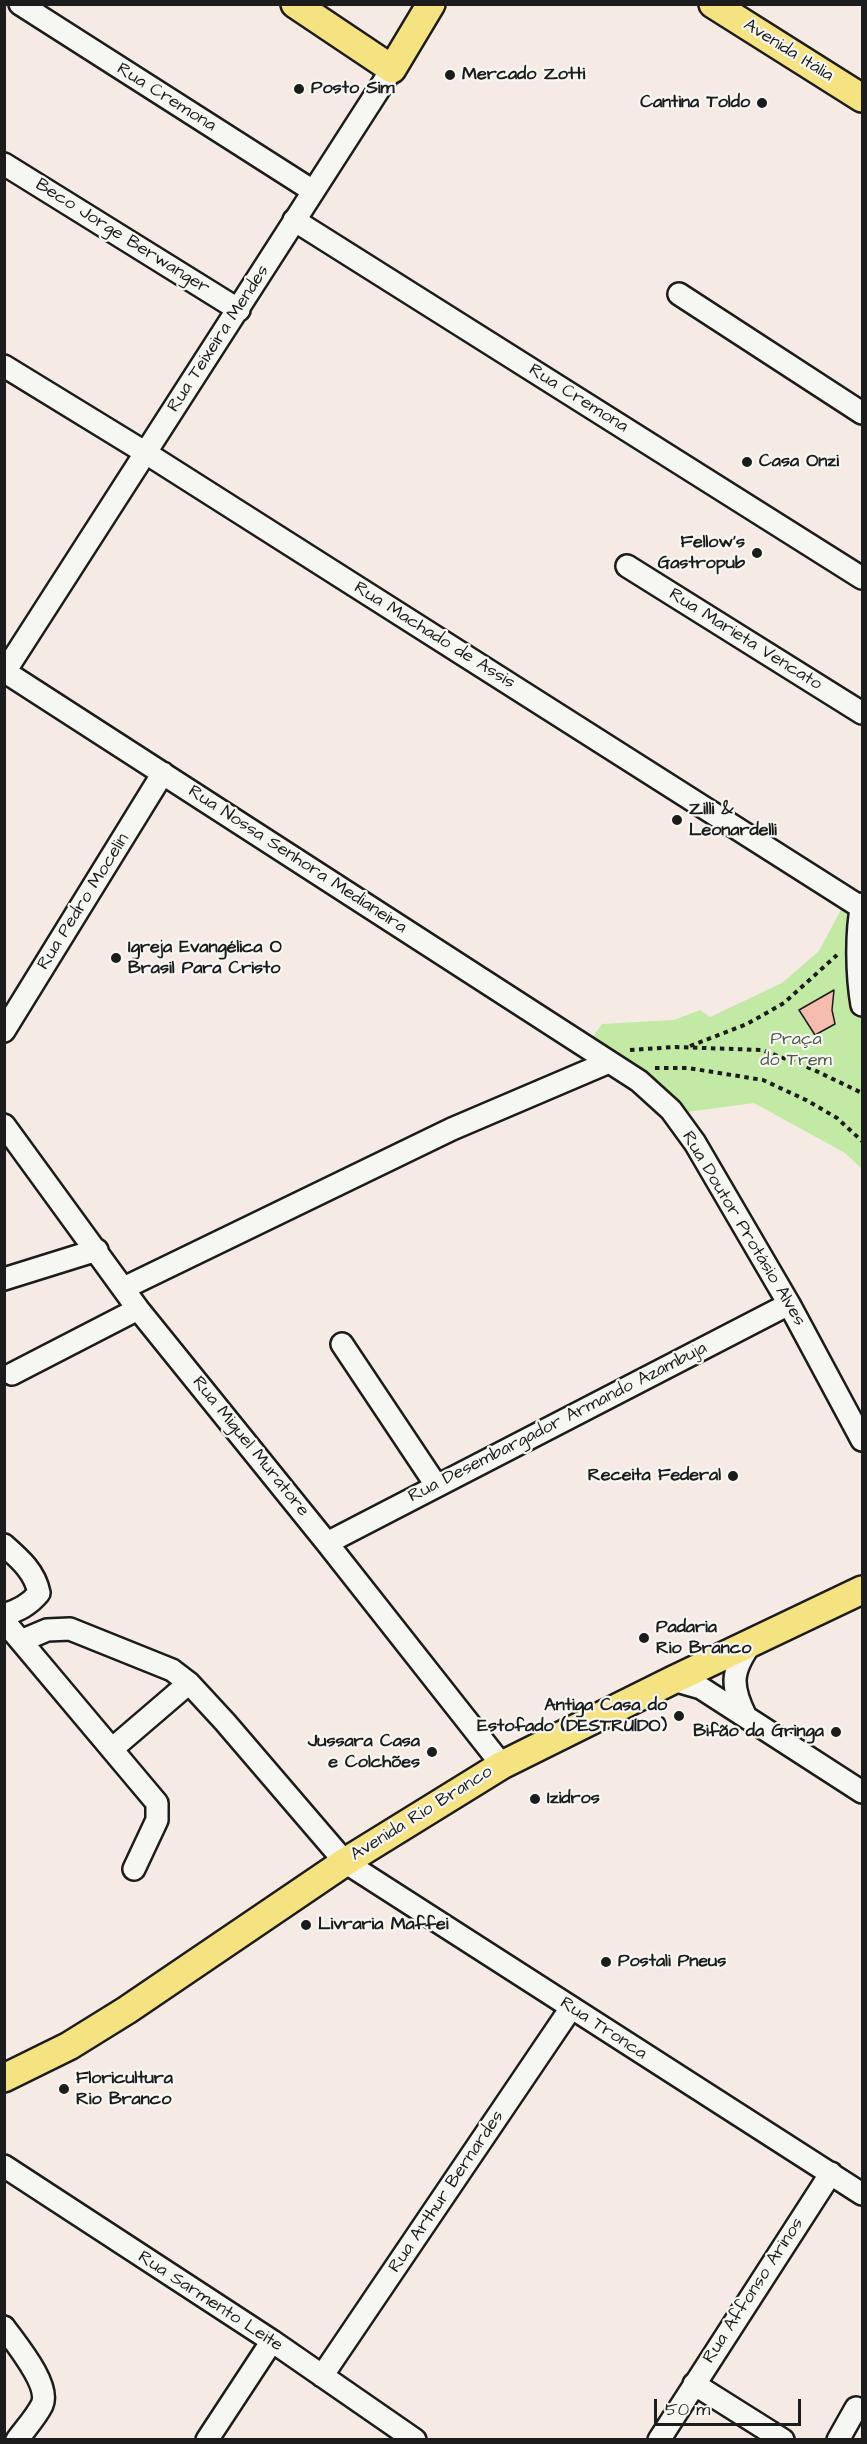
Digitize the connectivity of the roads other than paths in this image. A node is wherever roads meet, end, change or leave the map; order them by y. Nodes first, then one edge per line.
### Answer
1 (20, 4) edge
2 (295, 4) edge
3 (431, 4) edge
4 (713, 4) edge
5 (392, 69) junction
6 (862, 98) edge
7 (4, 164) edge
8 (313, 191) junction
9 (294, 220) junction
10 (679, 294) dead end
11 (239, 310) junction
12 (4, 366) edge
13 (862, 413) edge
14 (146, 453) junction
15 (627, 566) dead end
16 (862, 578) edge
17 (5, 672) edge
18 (862, 713) edge
19 (163, 773) junction
20 (862, 906) edge
21 (862, 1005) edge
22 (4, 1031) edge
23 (599, 1055) junction
24 (4, 1125) edge
25 (97, 1250) junction
26 (4, 1279) edge
27 (124, 1288) junction
28 (789, 1304) junction
29 (138, 1309) junction
30 (342, 1344) dead end
31 (12, 1374) dead end
32 (862, 1440) edge
33 (436, 1485) junction
34 (327, 1543) junction
35 (4, 1545) edge
36 (862, 1590) edge
37 (4, 1615) edge
38 (4, 1621) edge
39 (21, 1641) junction
40 (752, 1642) junction
41 (673, 1680) junction
42 (189, 1683) junction
43 (746, 1717) junction
44 (112, 1749) junction
45 (502, 1765) junction
46 (862, 1792) edge
47 (345, 1862) junction
48 (134, 1869) dead end
49 (571, 2008) junction
50 (4, 2078) edge
51 (4, 2166) edge
52 (831, 2173) junction
53 (862, 2194) edge
54 (4, 2327) edge
55 (272, 2341) junction
56 (322, 2376) junction
57 (693, 2384) junction
58 (856, 2408) dead end
59 (17, 2439) edge
60 (207, 2439) edge
61 (415, 2439) edge
62 (659, 2439) edge
63 (783, 2439) edge
64 (838, 2439) edge

1 - 8 street, Rua Cremona
2 - 5 main road
3 - 5 main road, Rua Teixeira Mendes
4 - 6 main road, Avenida Itália
5 - 8 street, Rua Teixeira Mendes
7 - 11 street, Beco Jorge Berwanger
8 - 9 street, Rua Teixeira Mendes
9 - 11 street, Rua Teixeira Mendes
9 - 16 street, Rua Cremona
10 - 13 street
11 - 14 street, Rua Teixeira Mendes
12 - 14 street, Rua Machado de Assis
14 - 17 street, Rua Teixeira Mendes
14 - 20 street, Rua Machado de Assis
15 - 18 street, Rua Marieta Vencato
17 - 19 street, Rua Nossa Senhora Medianeira
19 - 22 street, Rua Pedro Mocelin
19 - 23 street, Rua Nossa Senhora Medianeira
20 - 21 street
23 - 27 street
23 - 28 street, Rua Doutor Protásio Alves
24 - 25 street, Rua Miguel Muratore
25 - 26 street
25 - 27 street, Rua Miguel Muratore
27 - 29 street, Rua Miguel Muratore
28 - 32 street, Rua Doutor Protásio Alves
28 - 33 street, Rua Desembargador Armando Azambuja
29 - 31 street
29 - 34 street, Rua Miguel Muratore
30 - 33 street
33 - 34 street, Rua Desembargador Armando Azambuja
34 - 45 street, Rua Miguel Muratore
35 - 37 street
36 - 40 main road, Avenida Rio Branco
38 - 39 street
39 - 42 street, Rua Tronca
39 - 44 street
40 - 41 main road, Avenida Rio Branco
40 - 43 street
41 - 43 street
41 - 45 main road, Avenida Rio Branco
42 - 44 street
42 - 47 street, Rua Tronca
43 - 46 street
44 - 48 street
45 - 47 main road, Avenida Rio Branco
47 - 49 street, Rua Tronca
47 - 50 main road, Avenida Rio Branco
49 - 52 street, Rua Tronca
49 - 56 street, Rua Arthur Bernardes
51 - 55 street, Rua Sarmento Leite
52 - 53 street, Rua Tronca
52 - 57 street, Rua Affonso Arinos
54 - 59 street
55 - 56 street, Rua Sarmento Leite
55 - 60 street
56 - 61 street, Rua Sarmento Leite
57 - 62 street, Rua Affonso Arinos
57 - 63 street
58 - 64 street

